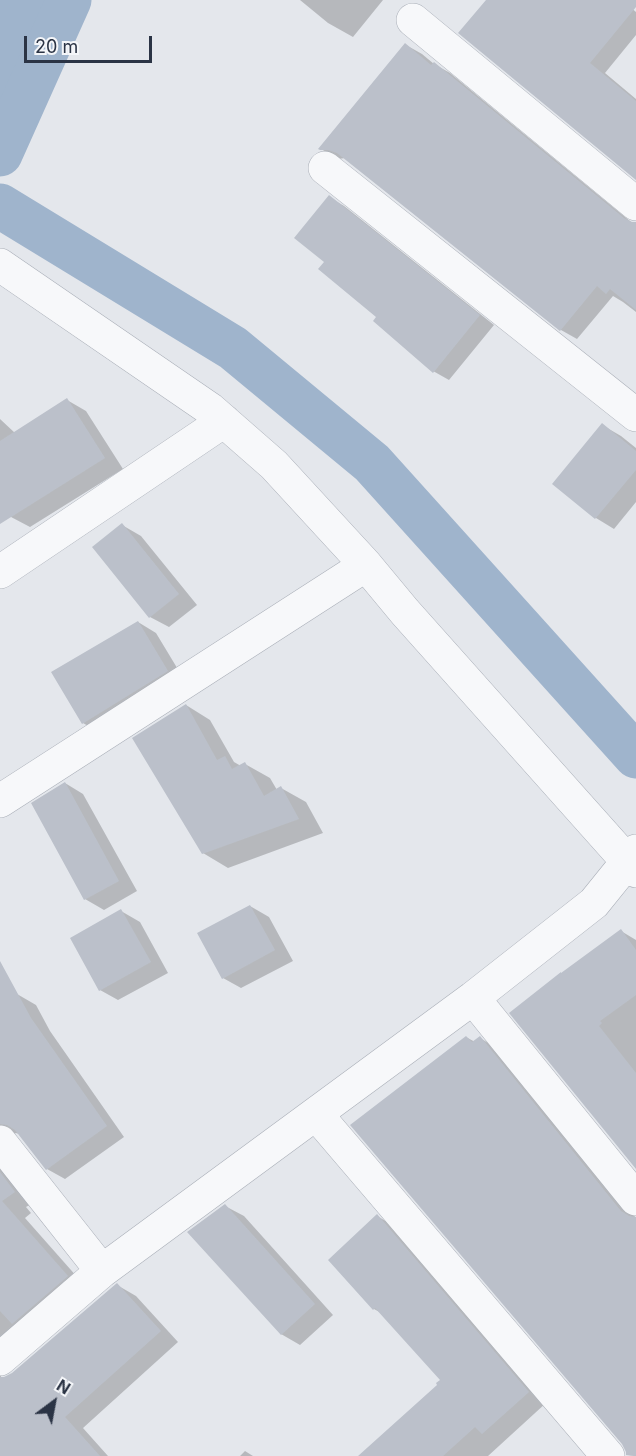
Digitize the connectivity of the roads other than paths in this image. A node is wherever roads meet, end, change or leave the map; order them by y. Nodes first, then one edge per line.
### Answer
1 (412, 20) dead end
2 (325, 168) dead end
3 (636, 204) edge
4 (0, 265) edge
5 (636, 415) edge
6 (224, 421) junction
7 (366, 565) junction
8 (0, 572) edge
9 (0, 801) edge
10 (633, 861) edge
11 (473, 999) junction
12 (316, 1114) junction
13 (0, 1142) edge
14 (636, 1199) edge
15 (102, 1271) junction
16 (0, 1359) edge
17 (608, 1456) edge

1 - 3 street
2 - 5 street
4 - 6 street
6 - 7 street
6 - 8 street
7 - 9 street
7 - 10 street
10 - 11 street
11 - 12 street
11 - 14 street
12 - 15 street
12 - 17 street
13 - 15 street
15 - 16 street

